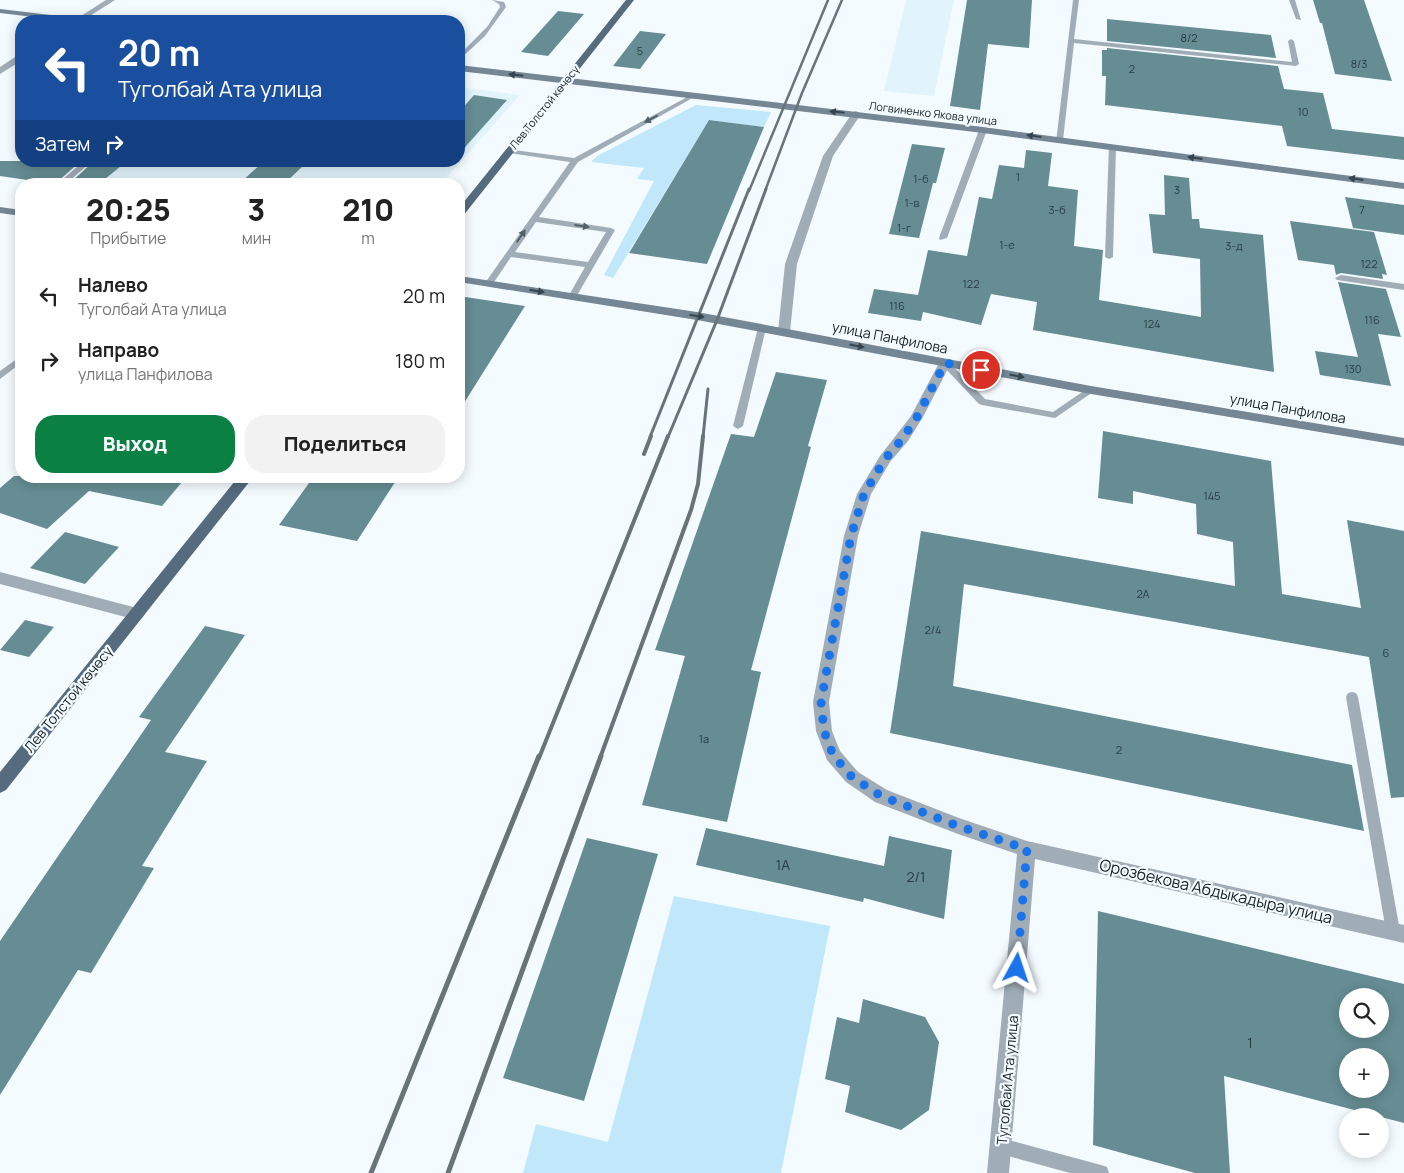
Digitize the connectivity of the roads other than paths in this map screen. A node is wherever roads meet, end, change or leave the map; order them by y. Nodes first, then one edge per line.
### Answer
1 (110, 0) edge
2 (495, 0) edge
3 (630, 0) edge
4 (1076, 0) edge
5 (1292, 0) edge
6 (0, 11) edge
7 (32, 15) edge
8 (89, 15) edge
9 (1299, 19) dead end
10 (1291, 41) dead end
11 (1070, 42) junction
12 (465, 52) edge
13 (15, 61) edge
14 (465, 69) edge
15 (0, 71) edge
16 (565, 80) junction
17 (693, 96) junction
18 (856, 114) junction
19 (983, 130) junction
20 (1059, 140) junction
21 (1112, 146) junction
22 (509, 151) junction
23 (575, 160) junction
24 (82, 167) edge
25 (68, 178) edge
26 (1404, 186) edge
27 (465, 206) edge
28 (0, 210) edge
29 (15, 212) edge
30 (534, 219) junction
31 (943, 238) dead end
32 (509, 254) junction
33 (1109, 257) dead end
34 (590, 265) junction
35 (1341, 278) dead end
36 (465, 280) edge
37 (489, 283) junction
38 (1404, 287) edge
39 (572, 297) junction
40 (762, 328) junction
41 (784, 332) junction
42 (15, 363) edge
43 (945, 363) junction
44 (0, 376) edge
45 (1091, 390) junction
46 (738, 426) dead end
47 (1404, 442) edge
48 (241, 483) edge
49 (0, 578) edge
50 (137, 614) junction
51 (1352, 697) dead end
52 (0, 785) edge
53 (1027, 849) junction
54 (1398, 933) edge
55 (1001, 1146) junction
56 (998, 1173) edge
57 (1101, 1173) edge

1 - 8 street
2 - 12 lane
3 - 16 main road, Лев Толстой көчөсү
4 - 11 lane
5 - 9 lane
6 - 7 street
10 - 11 lane
11 - 20 lane
13 - 15 street
16 -> 14 street, Логвиненко Якова улица
16 - 17 street, Логвиненко Якова улица
16 - 22 main road, Лев Толстой көчөсү
18 -> 17 street, Логвиненко Якова улица
17 -> 23 lane
18 - 19 street, Логвиненко Якова улица
18 - 41 street
20 -> 19 street, Логвиненко Якова улица
19 - 31 lane
20 - 21 street, Логвиненко Якова улица
26 -> 21 street, Логвиненко Якова улица
21 - 33 lane
22 - 23 lane
22 - 27 main road, Лев Толстой көчөсү
23 - 30 lane
24 - 25 lane
28 - 29 street
32 -> 30 lane
30 -> 34 lane
32 - 34 lane
32 - 37 lane
34 - 39 lane
35 - 38 street
36 - 37 street, улица Панфилова
37 -> 39 street, улица Панфилова
39 -> 40 street, улица Панфилова
40 - 41 street, улица Панфилова
40 - 46 lane
41 -> 43 street, улица Панфилова
42 - 44 lane
43 -> 45 street, улица Панфилова
43 - 45 lane
43 - 53 street
45 - 47 street, улица Панфилова
48 - 50 main road, Лев Толстой көчөсү
49 - 50 street
50 - 52 main road, Лев Толстой көчөсү
51 - 54 lane
53 - 54 street, Орозбекова Абдыкадыра улица
53 - 55 street, Туголбай Ата улица
55 - 56 street, Туголбай Ата улица
55 - 57 lane

